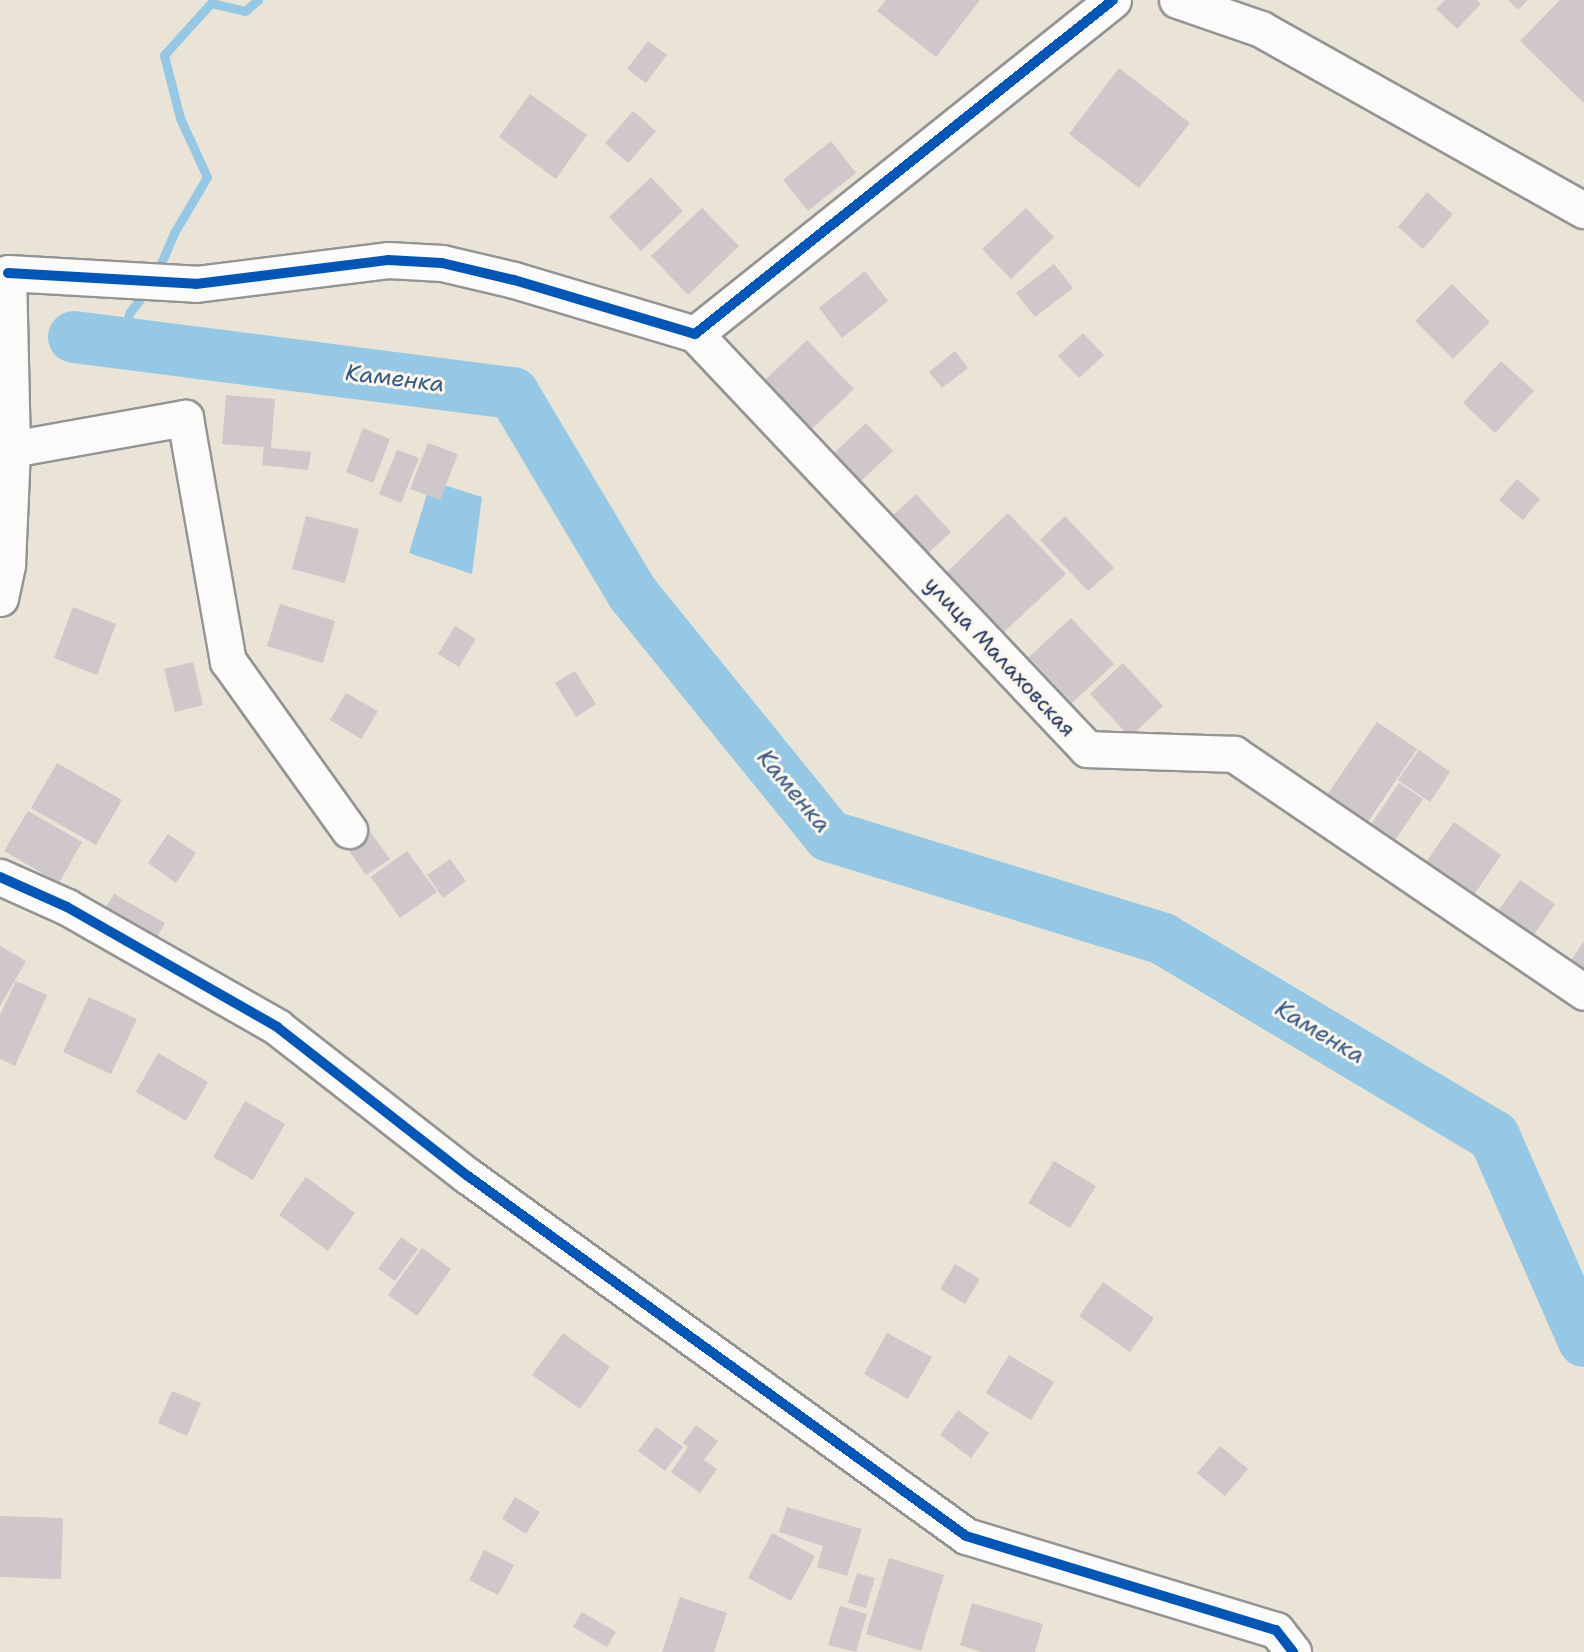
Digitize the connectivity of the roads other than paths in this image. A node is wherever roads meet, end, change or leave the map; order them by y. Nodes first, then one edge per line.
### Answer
1 (1113, 0) edge
2 (1177, 0) edge
3 (1584, 210) edge
4 (4, 268) edge
5 (695, 334) junction
6 (12, 449) junction
7 (0, 598) edge
8 (349, 830) dead end
9 (0, 877) edge
10 (1584, 992) edge
11 (1293, 1652) edge

1 - 5 street
2 - 3 street
4 - 5 street
4 - 6 street
5 - 10 street, улица Малаховская
6 - 7 street
6 - 8 street
9 - 11 street

